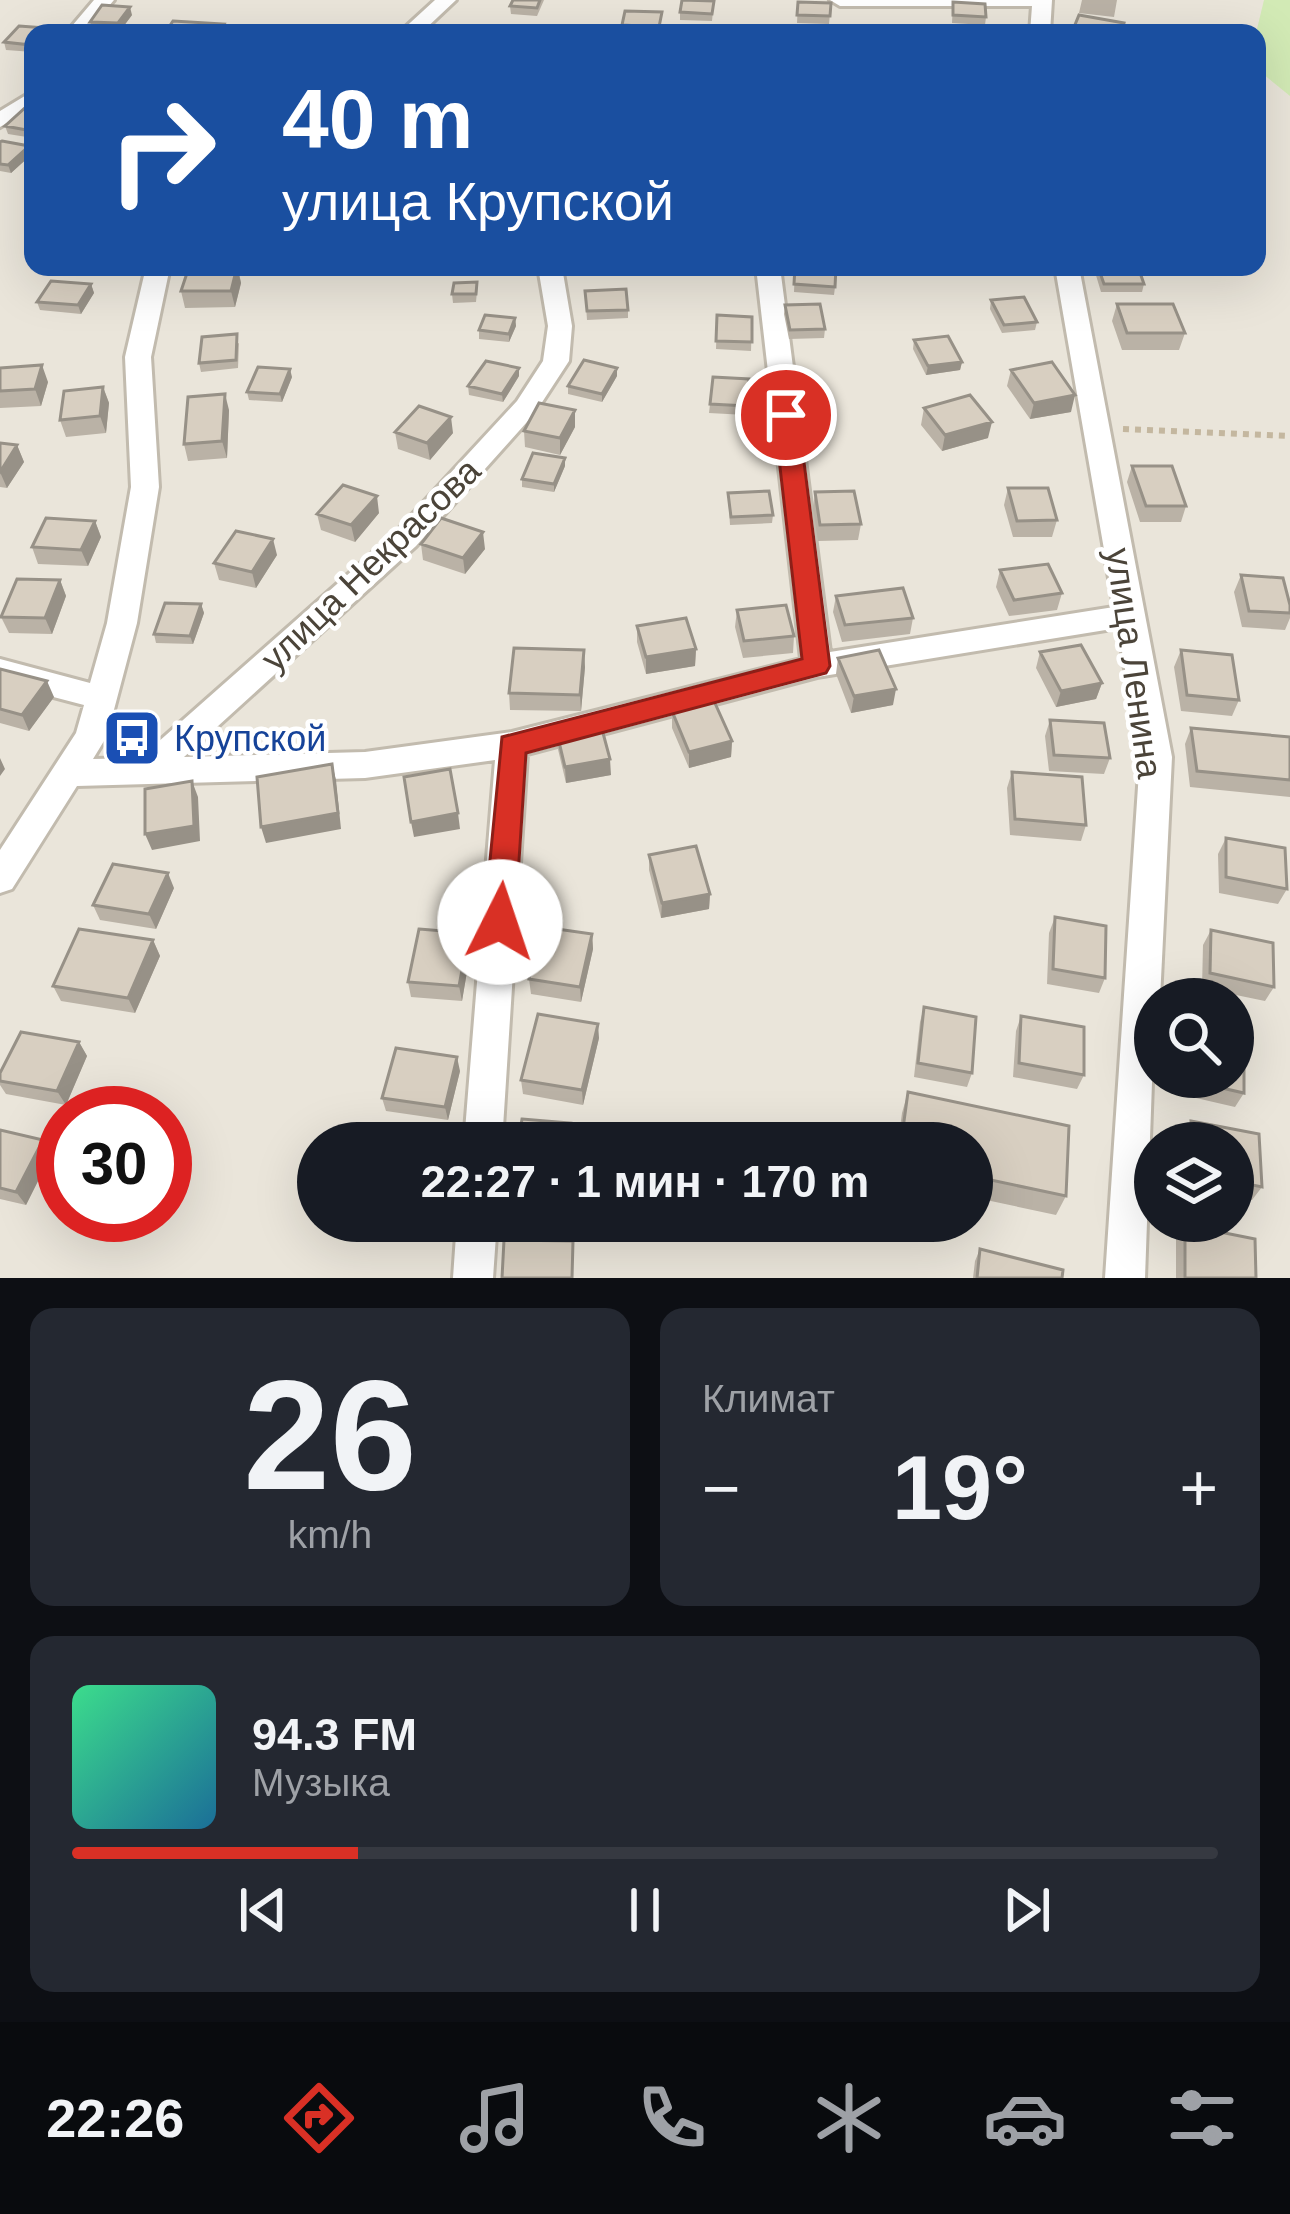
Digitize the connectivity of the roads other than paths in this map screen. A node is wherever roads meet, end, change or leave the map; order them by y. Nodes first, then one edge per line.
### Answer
1 (104, 0) edge
2 (840, 0) edge
3 (1042, 0) edge
4 (84, 24) edge
5 (156, 276) edge
6 (552, 276) edge
7 (769, 276) edge
8 (1069, 276) edge
9 (1132, 615) junction
10 (817, 666) junction
11 (0, 671) edge
12 (102, 698) junction
13 (512, 746) junction
14 (151, 768) junction
15 (67, 773) junction
16 (0, 879) edge
17 (485, 1122) edge
18 (476, 1242) edge
19 (473, 1278) edge
20 (1125, 1278) edge

1 - 4 street
2 - 3 street
5 - 12 street
6 - 14 street, улица Некрасова
7 - 10 street
8 - 9 street, улица Ленина
9 - 10 street
9 - 20 street, улица Ленина
10 - 13 street
11 - 12 street
12 - 15 street
13 - 14 street
13 - 17 street
14 - 15 street
15 - 16 street
18 - 19 street

